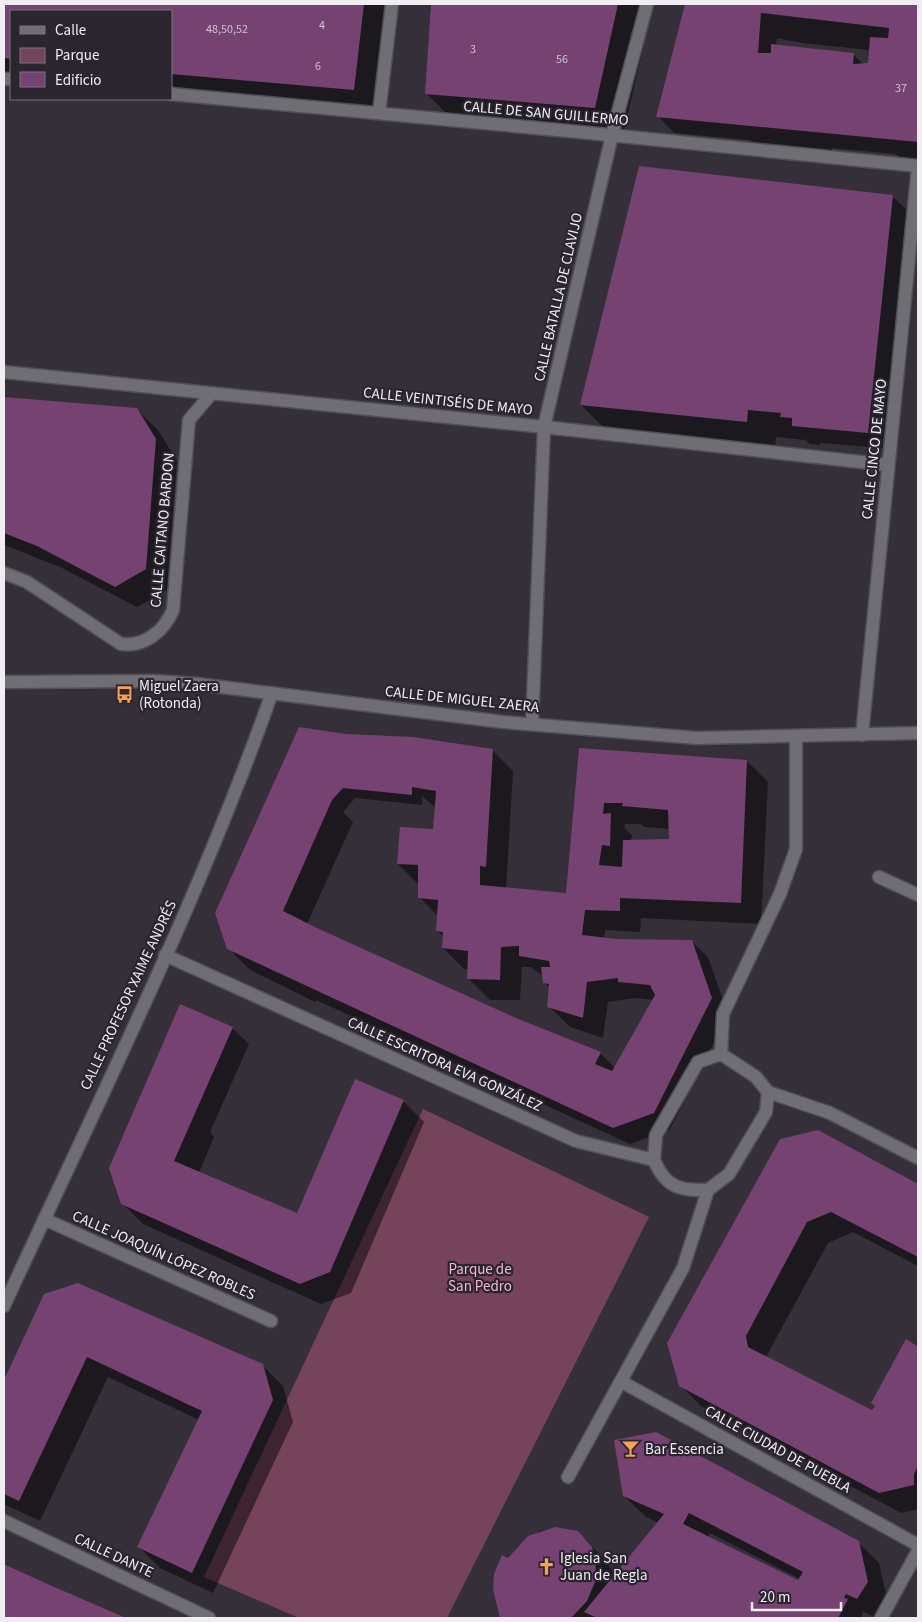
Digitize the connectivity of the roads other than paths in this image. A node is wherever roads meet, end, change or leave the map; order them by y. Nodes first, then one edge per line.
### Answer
1 (392, 4) edge
2 (647, 4) edge
3 (172, 94) edge
4 (379, 113) junction
5 (612, 135) junction
6 (918, 166) edge
7 (4, 372) edge
8 (211, 394) junction
9 (544, 427) junction
10 (888, 465) junction
11 (4, 573) edge
12 (4, 682) edge
13 (272, 693) junction
14 (532, 724) junction
15 (918, 733) edge
16 (862, 735) junction
17 (796, 737) junction
18 (880, 877) dead end
19 (918, 895) edge
20 (165, 955) junction
21 (721, 1054) junction
22 (768, 1092) junction
23 (918, 1158) edge
24 (654, 1160) junction
25 (708, 1190) junction
26 (44, 1219) junction
27 (4, 1306) edge
28 (271, 1321) dead end
29 (622, 1382) junction
30 (568, 1477) dead end
31 (4, 1521) edge
32 (918, 1545) edge
33 (918, 1551) edge
34 (210, 1618) edge
35 (882, 1618) edge

1 - 4 street
2 - 5 street, CALLE BATALLA DE CLAVIJO
3 - 4 street, CALLE DE SAN GUILLERMO
4 - 5 street, CALLE DE SAN GUILLERMO
5 - 6 street, CALLE DE SAN GUILLERMO
5 - 9 street, CALLE BATALLA DE CLAVIJO
6 - 10 street, CALLE CINCO DE MAYO
7 - 8 street, CALLE VEINTISÉIS DE MAYO
8 - 9 street, CALLE VEINTISÉIS DE MAYO
8 - 11 street, CALLE CAITANO BARDON
9 - 10 street, CALLE VEINTISÉIS DE MAYO
9 - 14 street, CALLE BATALLA DE CLAVIJO
10 - 16 street, CALLE CINCO DE MAYO
12 - 13 street, CALLE DE MIGUEL ZAERA
13 - 14 street, CALLE DE MIGUEL ZAERA
13 - 20 street, CALLE PROFESOR XAIME ANDRÉS
14 - 17 street, CALLE DE MIGUEL ZAERA
15 - 16 street, CALLE DE MIGUEL ZAERA
16 - 17 street, CALLE DE MIGUEL ZAERA
17 - 21 street
18 - 19 street
20 - 24 street, CALLE ESCRITORA EVA GONZÁLEZ
20 - 26 street, CALLE PROFESOR XAIME ANDRÉS
21 - 22 street
21 - 24 street
22 - 23 street
22 - 25 street
24 - 25 street
25 - 29 street
26 - 27 street, CALLE PROFESOR XAIME ANDRÉS
26 - 28 street, CALLE JOAQUÍN LÓPEZ ROBLES
29 - 30 street
29 - 32 street, CALLE CIUDAD DE PUEBLA
31 - 34 street, CALLE DANTE
33 - 35 street

